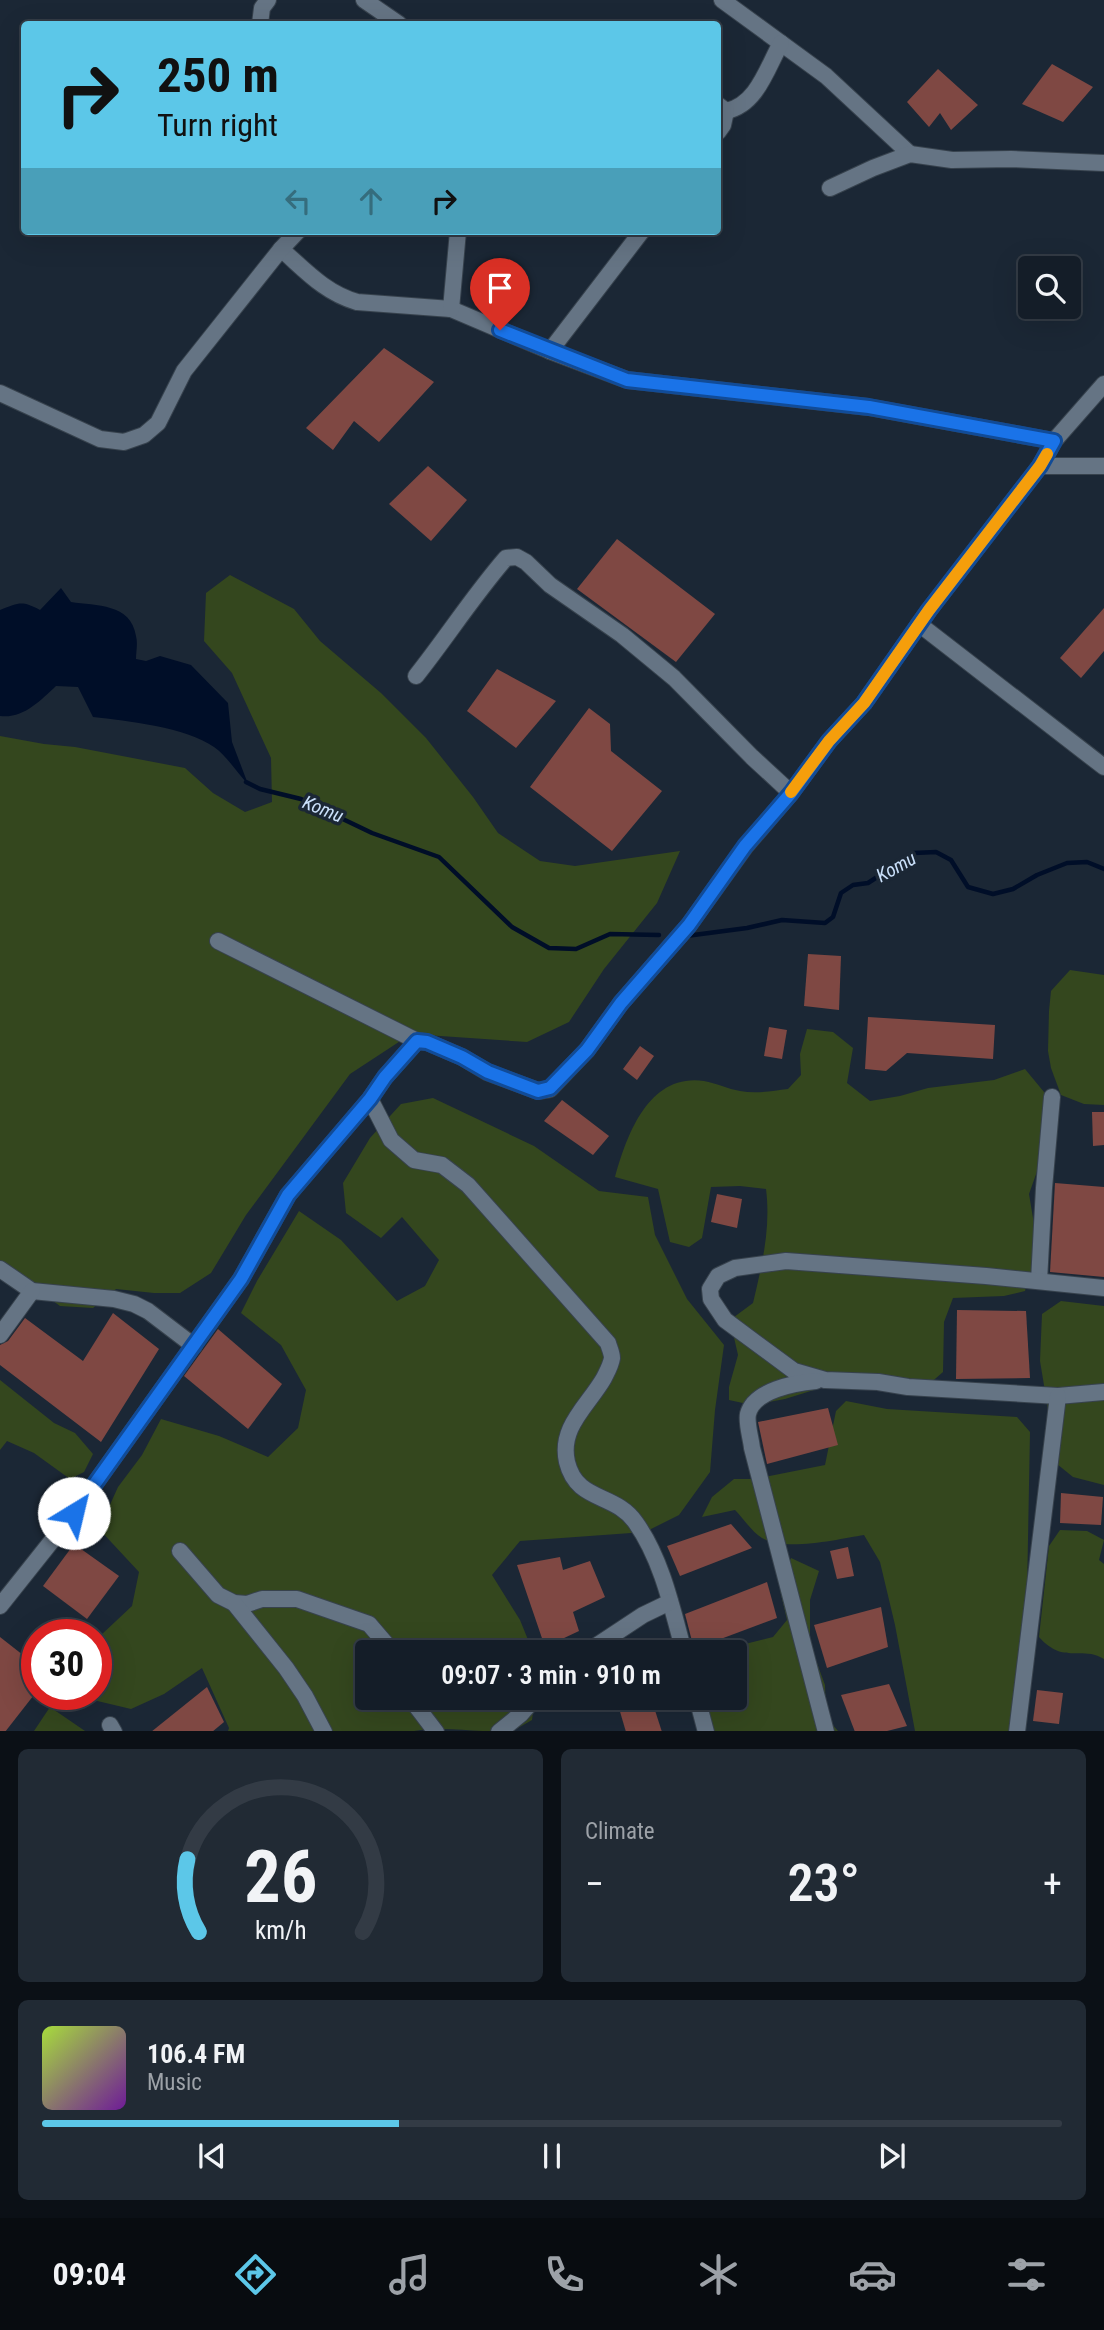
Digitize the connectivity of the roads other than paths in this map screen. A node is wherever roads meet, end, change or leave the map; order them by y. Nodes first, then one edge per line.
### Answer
1 (268, 0) edge
2 (364, 0) edge
3 (722, 0) edge
4 (260, 21) edge
5 (395, 21) edge
6 (780, 43) junction
7 (722, 107) edge
8 (721, 128) edge
9 (910, 154) junction
10 (1104, 163) edge
11 (830, 188) dead end
12 (294, 235) edge
13 (458, 235) edge
14 (639, 235) edge
15 (281, 249) junction
16 (451, 309) junction
17 (550, 351) junction
18 (1104, 384) edge
19 (0, 393) edge
20 (1054, 441) junction
21 (1040, 466) junction
22 (1104, 466) edge
23 (919, 624) junction
24 (415, 676) dead end
25 (1104, 767) edge
26 (791, 793) junction
27 (218, 941) dead end
28 (417, 1041) junction
29 (1052, 1097) dead end
30 (370, 1099) junction
31 (0, 1269) edge
32 (1039, 1281) junction
33 (1104, 1288) edge
34 (32, 1291) junction
35 (0, 1335) edge
36 (194, 1346) junction
37 (825, 1380) junction
38 (1104, 1392) edge
39 (1058, 1396) junction
40 (180, 1550) dead end
41 (670, 1602) junction
42 (234, 1603) junction
43 (0, 1606) edge
44 (383, 1640) edge
45 (605, 1640) edge
46 (681, 1640) edge
47 (420, 1710) edge
48 (524, 1710) edge
49 (700, 1710) edge
50 (324, 1731) edge
51 (436, 1731) edge
52 (499, 1731) edge
53 (706, 1731) edge
54 (826, 1731) edge
55 (1017, 1731) edge

1 - 4 street
2 - 5 street
3 - 6 street
6 - 7 street
6 - 9 street
7 - 8 street
9 - 10 street
9 - 11 street
12 - 15 street
13 - 16 street
14 - 17 street
15 - 16 street
15 - 19 street
16 - 17 street
17 - 20 street
18 - 20 street
20 - 21 street
21 - 22 street
21 - 23 street
23 - 25 street
23 - 26 street
24 - 26 street
26 - 28 street
27 - 28 street
28 - 30 street
29 - 32 street
30 - 36 street
30 - 41 street
31 - 34 street
32 - 33 street
32 - 37 street
34 - 35 street
34 - 36 street
36 - 43 street
37 - 39 street
37 - 54 street
38 - 39 street
39 - 55 street
40 - 42 street
41 - 45 street
41 - 46 street
42 - 44 street
42 - 50 street
47 - 51 street
48 - 52 street
49 - 53 street

